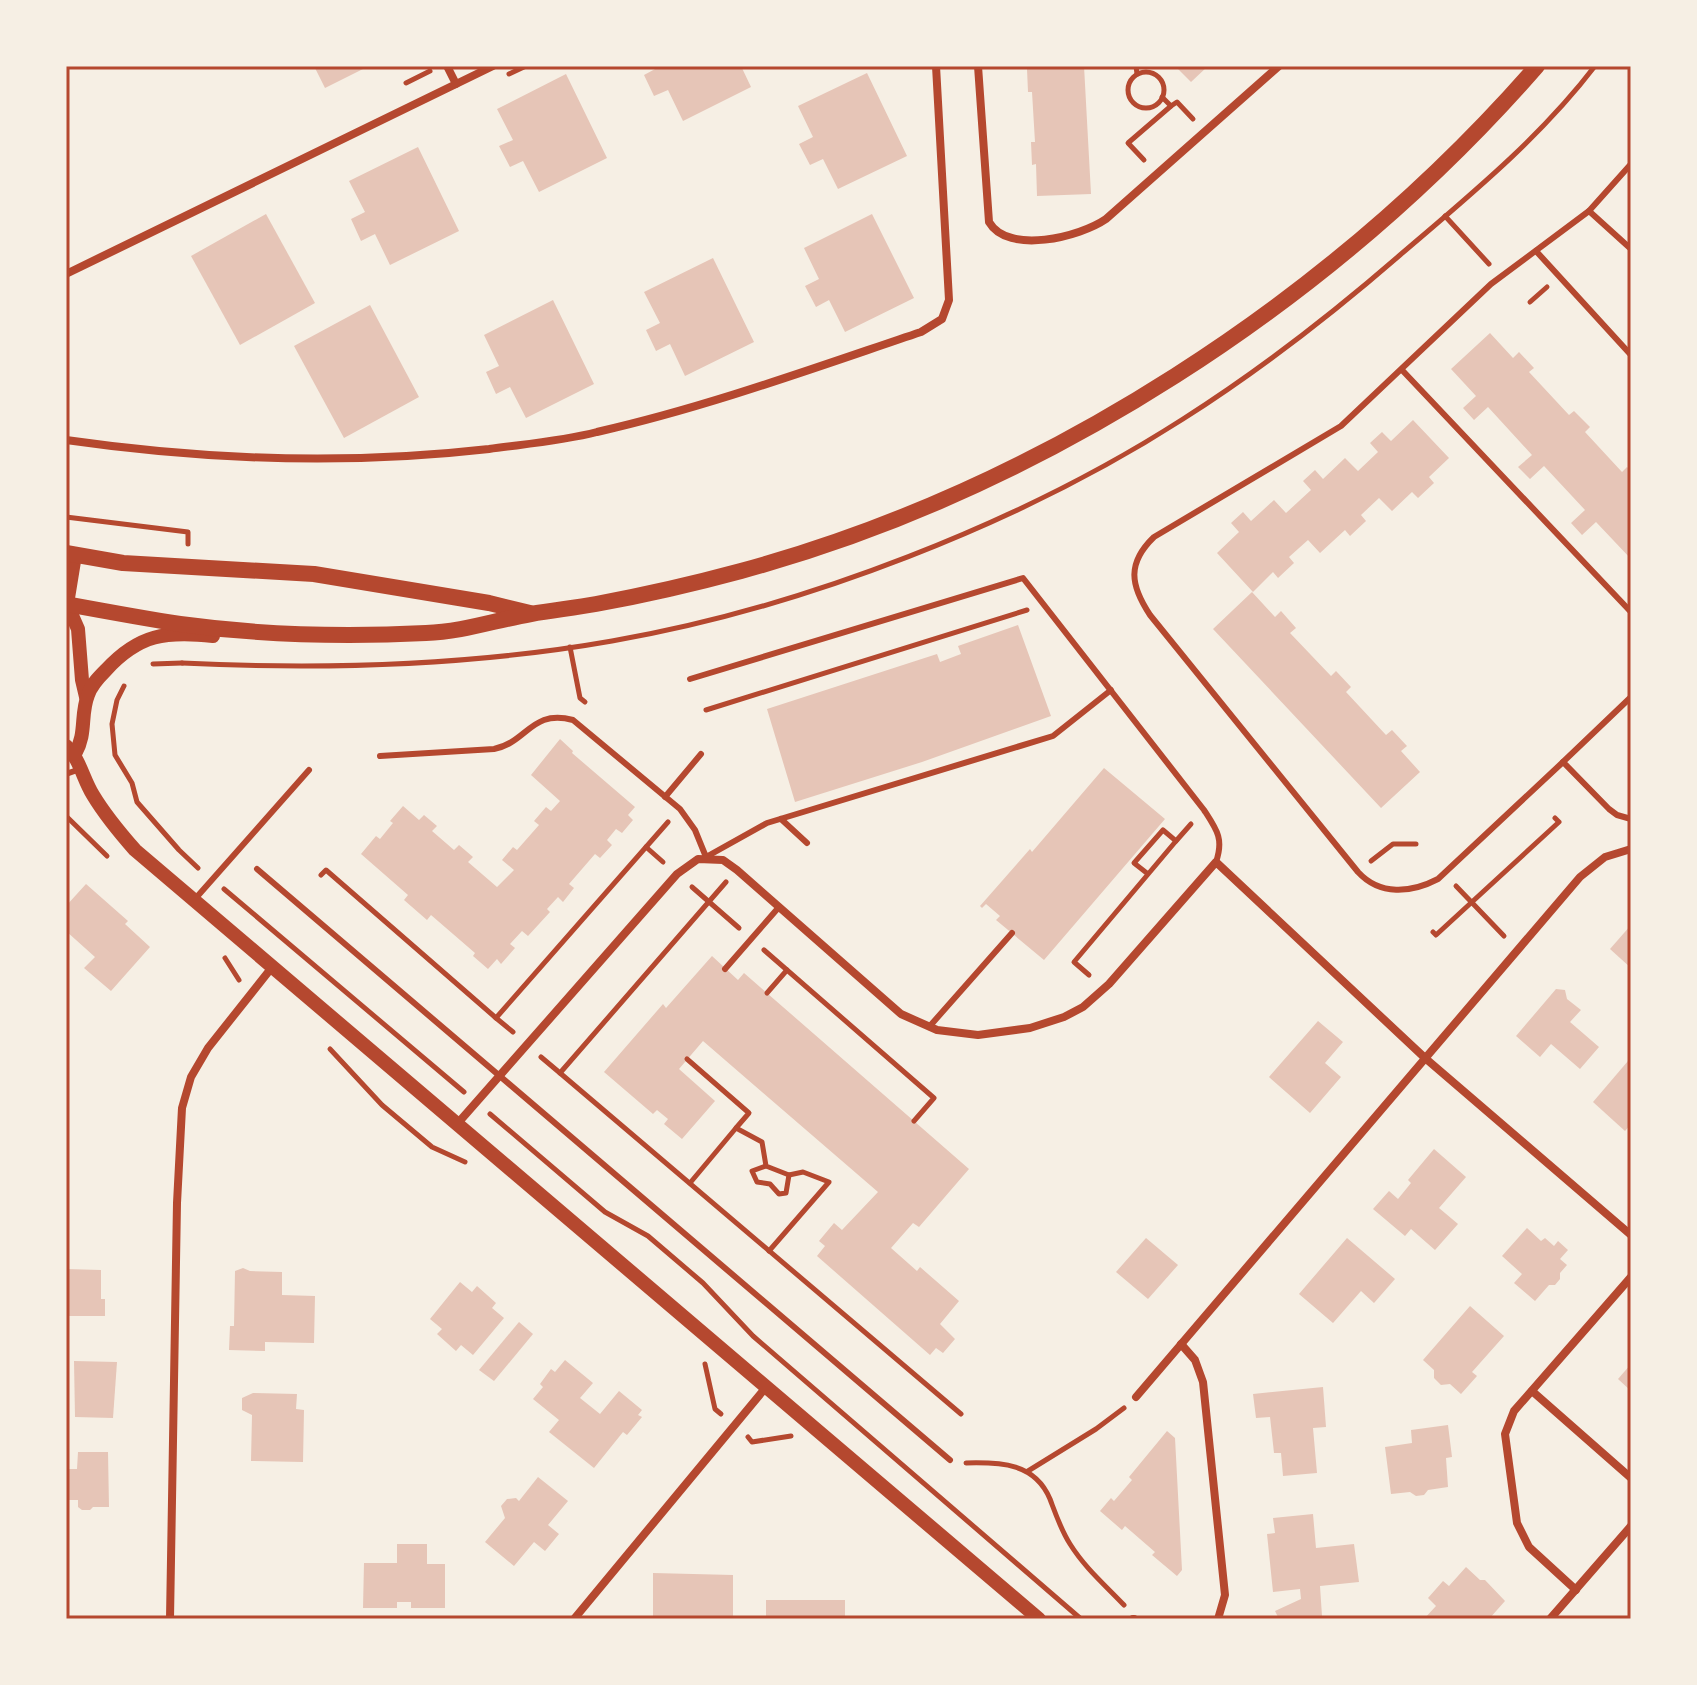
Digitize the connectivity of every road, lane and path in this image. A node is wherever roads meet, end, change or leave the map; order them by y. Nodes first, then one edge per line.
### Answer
1 (447, 66) edge
2 (493, 66) edge
3 (936, 66) edge
4 (978, 66) edge
5 (1136, 66) edge
6 (1279, 66) edge
7 (1537, 66) edge
8 (1137, 74) junction
9 (456, 84) junction
10 (1162, 97) junction
11 (1171, 106) junction
12 (1204, 132) junction
13 (1144, 160) dead end
14 (1631, 164) edge
15 (1589, 211) junction
16 (1445, 216) dead end
17 (1631, 249) edge
18 (1536, 251) junction
19 (1490, 265) dead end
20 (66, 274) edge
21 (1548, 286) dead end
22 (1530, 302) dead end
23 (1631, 355) edge
24 (1402, 370) junction
25 (66, 440) edge
26 (66, 517) edge
27 (187, 550) dead end
28 (70, 554) edge
29 (1042, 603) junction
30 (66, 604) edge
31 (1631, 612) edge
32 (531, 614) junction
33 (237, 629) junction
34 (570, 647) dead end
35 (182, 652) dead end
36 (141, 667) dead end
37 (112, 678) dead end
38 (690, 679) dead end
39 (1111, 690) junction
40 (86, 697) junction
41 (1631, 697) edge
42 (585, 702) dead end
43 (706, 710) dead end
44 (70, 750) edge
45 (701, 754) dead end
46 (380, 756) dead end
47 (1563, 762) junction
48 (309, 770) dead end
49 (73, 772) edge
50 (665, 797) junction
51 (680, 809) junction
52 (1555, 818) dead end
53 (781, 819) junction
54 (1631, 819) edge
55 (1631, 825) edge
56 (1631, 841) edge
57 (807, 843) dead end
58 (1416, 844) dead end
59 (1631, 849) edge
60 (706, 857) junction
61 (1216, 862) junction
62 (257, 869) dead end
63 (1358, 872) junction
64 (1444, 873) junction
65 (677, 874) junction
66 (1148, 874) junction
67 (321, 875) dead end
68 (213, 880) junction
69 (195, 900) junction
70 (1472, 903) junction
71 (779, 907) junction
72 (1433, 932) dead end
73 (1012, 933) dead end
74 (751, 939) junction
75 (1518, 950) junction
76 (273, 966) junction
77 (725, 969) dead end
78 (787, 970) junction
79 (1084, 984) dead end
80 (767, 993) dead end
81 (496, 1018) dead end
82 (929, 1027) junction
83 (326, 1044) dead end
84 (1425, 1058) junction
85 (687, 1059) dead end
86 (560, 1073) dead end
87 (499, 1076) junction
88 (476, 1102) junction
89 (914, 1121) dead end
90 (458, 1123) junction
91 (736, 1128) junction
92 (470, 1164) dead end
93 (766, 1166) junction
94 (789, 1175) junction
95 (690, 1183) junction
96 (1631, 1235) edge
97 (769, 1251) junction
98 (1631, 1277) edge
99 (1181, 1344) junction
100 (693, 1354) dead end
101 (767, 1386) junction
102 (1532, 1391) junction
103 (1136, 1397) joint
104 (721, 1414) dead end
105 (961, 1414) dead end
106 (950, 1460) joint
107 (1028, 1471) junction
108 (1631, 1478) edge
109 (1631, 1526) edge
110 (1576, 1590) junction
111 (170, 1619) edge
112 (574, 1619) edge
113 (1039, 1619) edge
114 (1081, 1619) edge
115 (1134, 1619) edge
116 (1218, 1619) edge
117 (1550, 1619) edge

1 - 9 street
2 - 9 street
3 - 25 street
4 - 12 street
5 - 8 path
6 - 12 street
7 - 32 main road
8 - 10 path
8 - 10 path
9 - 20 street
10 - 11 path
11 - 12 path
11 - 13 path
14 - 15 lane
15 - 17 lane
15 - 18 lane
16 - 19 path
18 - 23 lane
18 - 24 lane
21 - 22 path
24 - 31 lane
24 - 63 lane
26 - 27 path
28 - 30 street
28 - 32 main road
29 - 38 lane
29 - 39 lane
29 - 43 path
30 - 33 main road
30 - 40 street
32 - 33 main road
33 - 40 street
34 - 42 path
35 - 36 path
37 - 68 path
39 - 53 lane
39 - 61 lane
40 - 44 street
41 - 47 lane
44 - 49 street
45 - 50 lane
46 - 50 lane
47 - 54 lane
47 - 64 lane
48 - 68 lane
49 - 69 street
50 - 51 lane
51 - 60 lane
51 - 65 path
52 - 70 path
53 - 57 lane
53 - 60 lane
55 - 56 lane
58 - 63 path
59 - 75 street
60 - 65 street
60 - 71 street
61 - 82 street
61 - 84 street
62 - 87 lane
63 - 64 lane
64 - 70 path
65 - 74 path
65 - 87 street
66 - 66 path
66 - 79 path
67 - 81 path
68 - 69 lane
68 - 88 path
69 - 76 street
70 - 72 path
70 - 75 path
71 - 74 lane
71 - 82 street
73 - 82 lane
74 - 77 lane
74 - 78 path
75 - 84 street
76 - 90 street
76 - 111 street
78 - 80 path
78 - 89 path
83 - 92 path
84 - 96 street
84 - 99 street
85 - 91 path
86 - 95 path
87 - 88 street
87 - 106 lane
88 - 90 street
88 - 114 path
90 - 101 street
91 - 93 path
91 - 95 path
93 - 94 path
93 - 94 path
94 - 97 path
95 - 97 path
97 - 105 path
98 - 102 street
99 - 103 street
99 - 116 street
100 - 104 path
101 - 112 street
101 - 113 street
102 - 108 street
102 - 110 street
103 - 107 path
106 - 107 path
107 - 115 path
109 - 110 street
110 - 117 street

